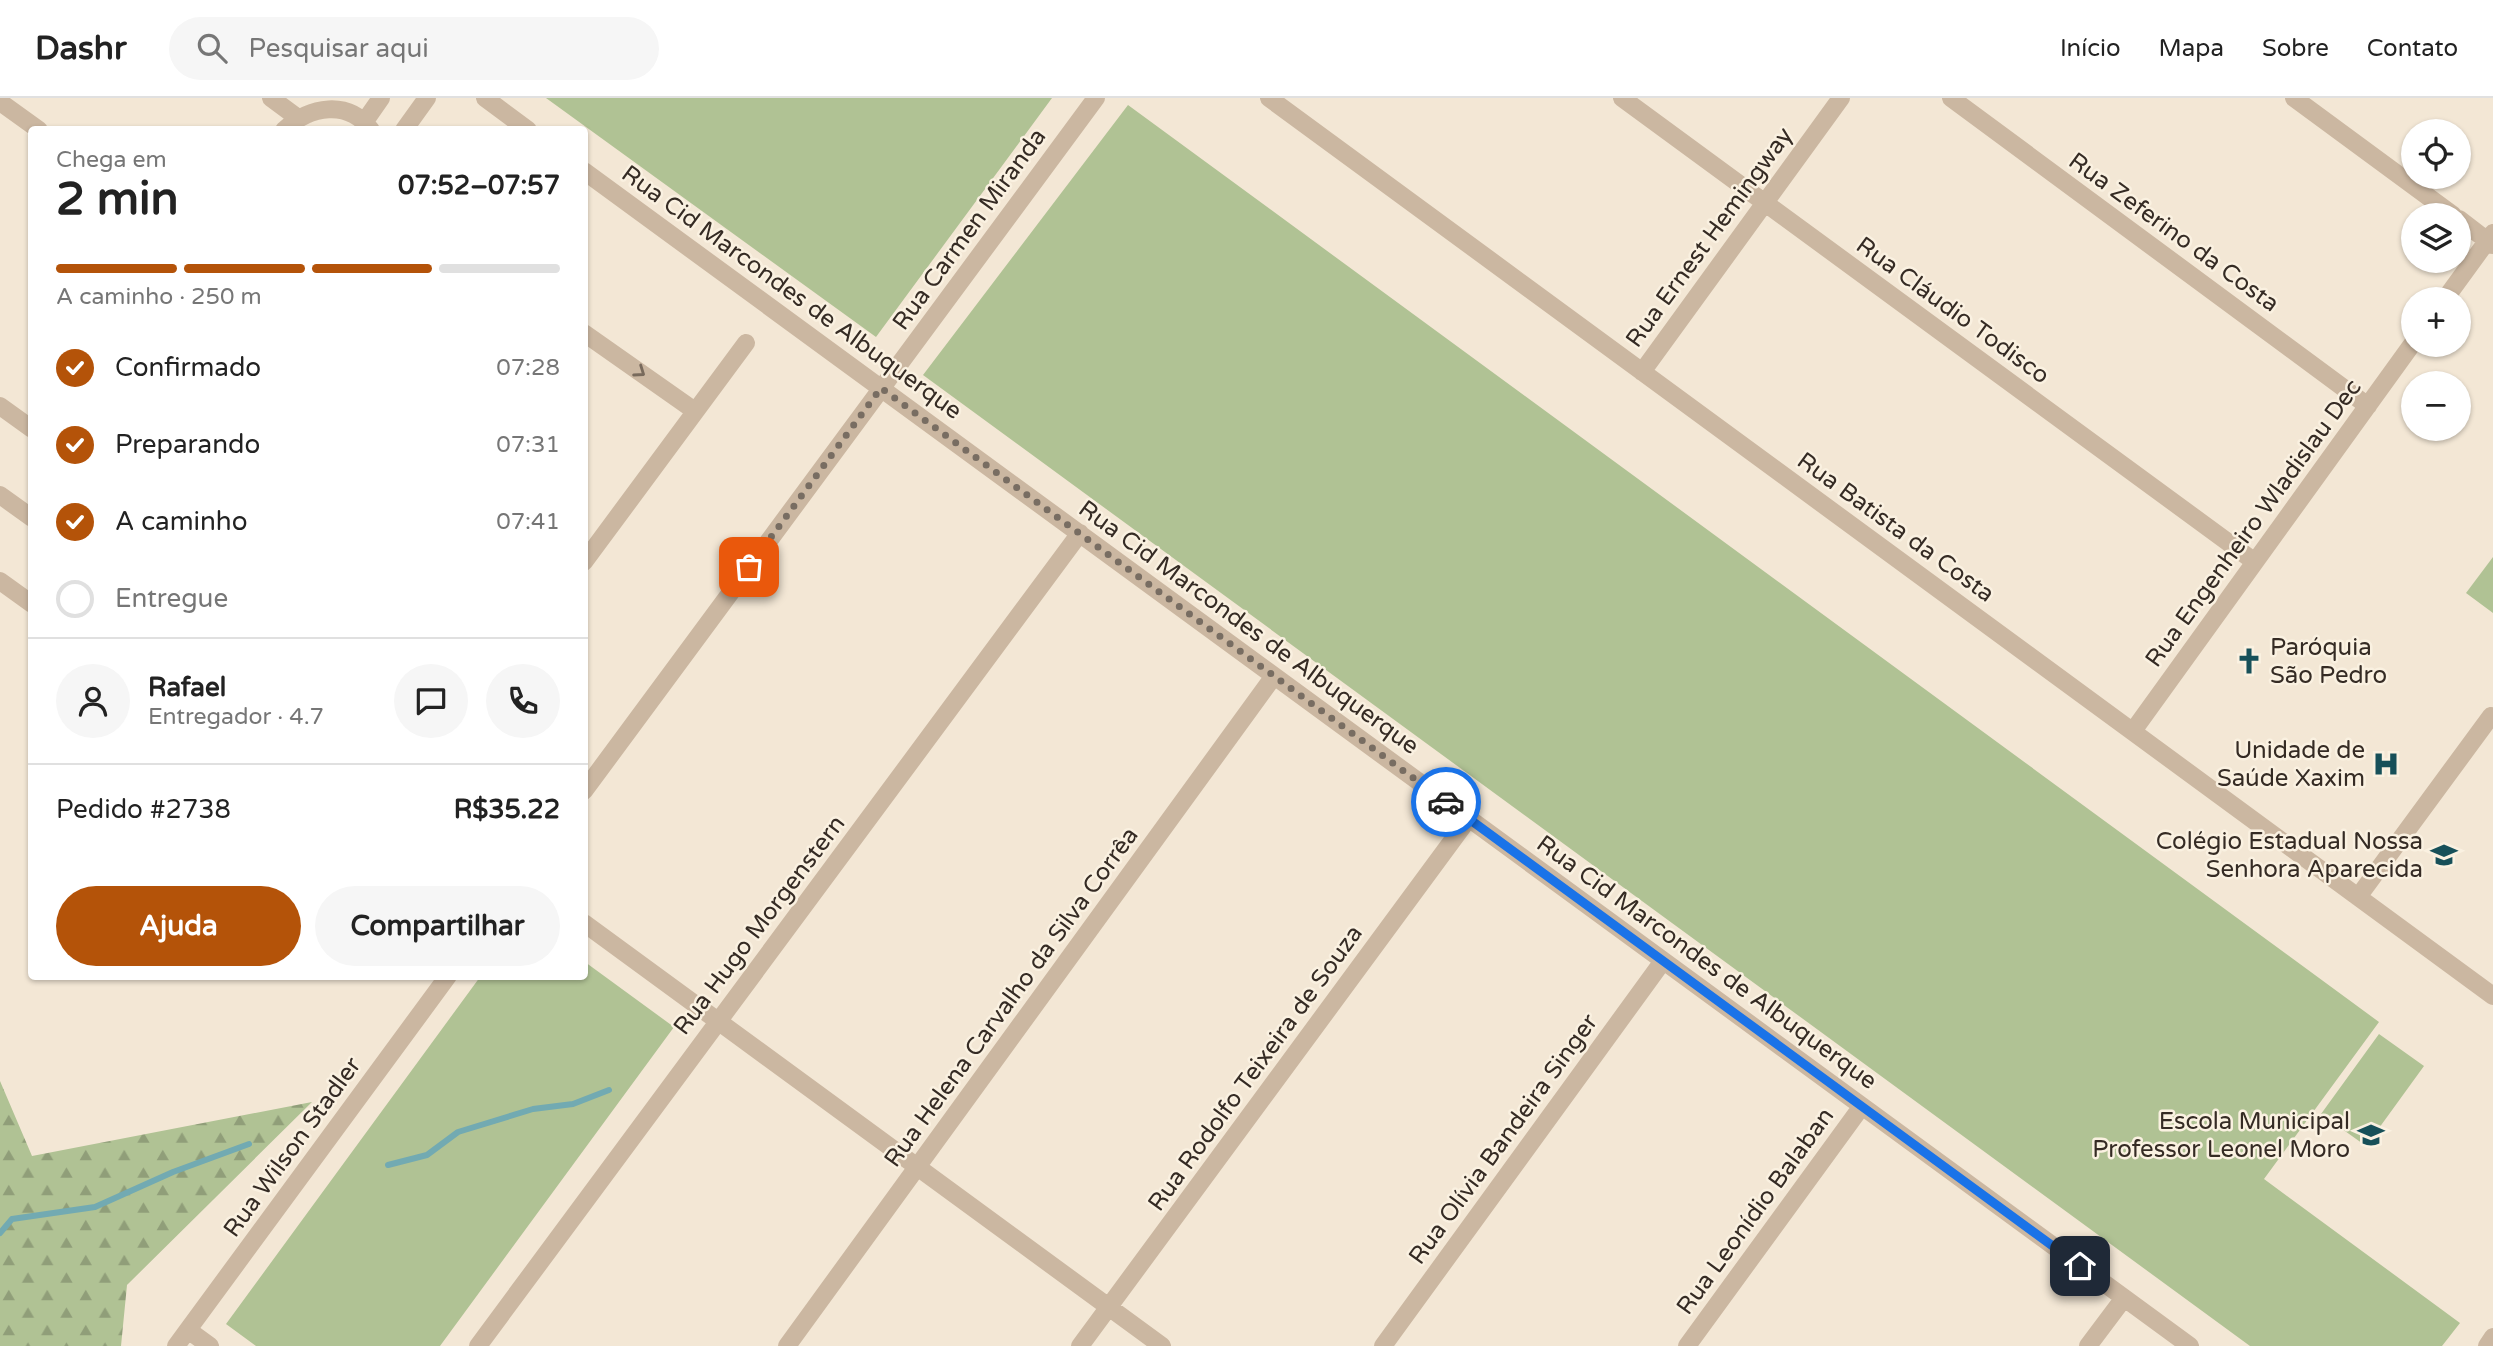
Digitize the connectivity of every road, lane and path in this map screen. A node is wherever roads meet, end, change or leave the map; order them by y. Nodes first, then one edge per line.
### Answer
1 (271, 98) edge
2 (381, 98) edge
3 (427, 98) edge
4 (485, 98) edge
5 (1096, 98) edge
6 (1269, 98) edge
7 (1622, 98) edge
8 (1841, 98) edge
9 (1951, 98) edge
10 (2294, 98) edge
11 (0, 102) edge
12 (291, 124) edge
13 (368, 125) edge
14 (33, 126) edge
15 (407, 126) edge
16 (523, 126) edge
17 (588, 174) edge
18 (1765, 203) junction
19 (2437, 203) edge
20 (2471, 226) edge
21 (2491, 239) edge
22 (2454, 287) edge
23 (588, 336) edge
24 (746, 343) dead end
25 (2403, 357) edge
26 (1642, 372) junction
27 (881, 388) junction
28 (0, 406) edge
29 (2368, 406) junction
30 (695, 411) junction
31 (28, 426) edge
32 (0, 495) edge
33 (28, 515) edge
34 (1080, 533) junction
35 (591, 539) edge
36 (2255, 562) junction
37 (0, 581) edge
38 (28, 601) edge
39 (1274, 676) junction
40 (2491, 716) dead end
41 (2133, 731) junction
42 (588, 786) edge
43 (1469, 818) junction
44 (2358, 897) junction
45 (588, 926) edge
46 (1663, 961) junction
47 (445, 980) edge
48 (2493, 996) edge
49 (719, 1021) junction
50 (1862, 1106) junction
51 (917, 1167) junction
52 (2124, 1297) junction
53 (1109, 1307) junction
54 (188, 1330) junction
55 (2493, 1337) edge
56 (176, 1346) edge
57 (210, 1346) edge
58 (478, 1346) edge
59 (787, 1346) edge
60 (1080, 1346) edge
61 (1162, 1346) edge
62 (1383, 1346) edge
63 (1687, 1346) edge
64 (2088, 1346) edge
65 (2190, 1346) edge
66 (2487, 1346) edge

1 - 12 street
2 - 13 street
3 - 15 street
4 - 16 street
5 - 27 street, Rua Carmen Miranda
6 - 26 street, Rua Batista da Costa
7 - 18 street, Rua Cláudio Todisco
8 - 18 street, Rua Ernest Hemingway
9 - 29 street, Rua Zeferino da Costa
10 - 19 street
11 - 14 street
12 - 13 street
17 - 27 street, Rua Cid Marcondes de Albuquerque
18 - 26 street, Rua Ernest Hemingway
18 - 36 street, Rua Cláudio Todisco
20 - 21 street
21 - 22 street
23 -> 30 street
24 - 30 street
25 - 29 street, Rua Engenheiro Wladislau Dec
26 - 41 street, Rua Batista da Costa
27 - 34 street, Rua Cid Marcondes de Albuquerque
27 - 42 street
28 - 31 street
29 - 36 street, Rua Engenheiro Wladislau Dec
30 - 35 street
32 - 33 street
34 - 39 street, Rua Cid Marcondes de Albuquerque
34 - 49 street, Rua Hugo Morgenstern
36 - 41 street, Rua Engenheiro Wladislau Dec
37 - 38 street
39 - 43 street, Rua Cid Marcondes de Albuquerque
39 - 51 street, Rua Helena Carvalho da Silva Corrêa
40 - 44 street
41 - 44 street, Rua Batista da Costa
43 - 46 street, Rua Cid Marcondes de Albuquerque
43 - 53 street, Rua Rodolfo Teixeira de Souza
44 - 48 street, Rua Batista da Costa
45 - 49 street
46 - 50 street, Rua Cid Marcondes de Albuquerque
46 - 62 street, Rua Olívia Bandeira Singer
47 - 54 street, Rua Wilson Stadler
49 - 51 street
49 - 58 street, Rua Hugo Morgenstern
50 - 52 street, Rua Cid Marcondes de Albuquerque
50 - 63 street, Rua Leonídio Balaban
51 - 53 street
51 - 59 street, Rua Helena Carvalho da Silva Corrêa
52 - 64 street
52 - 65 street, Rua Cid Marcondes de Albuquerque
53 - 60 street, Rua Rodolfo Teixeira de Souza
53 - 61 street
54 - 56 street, Rua Wilson Stadler
54 - 57 street
55 - 66 street

